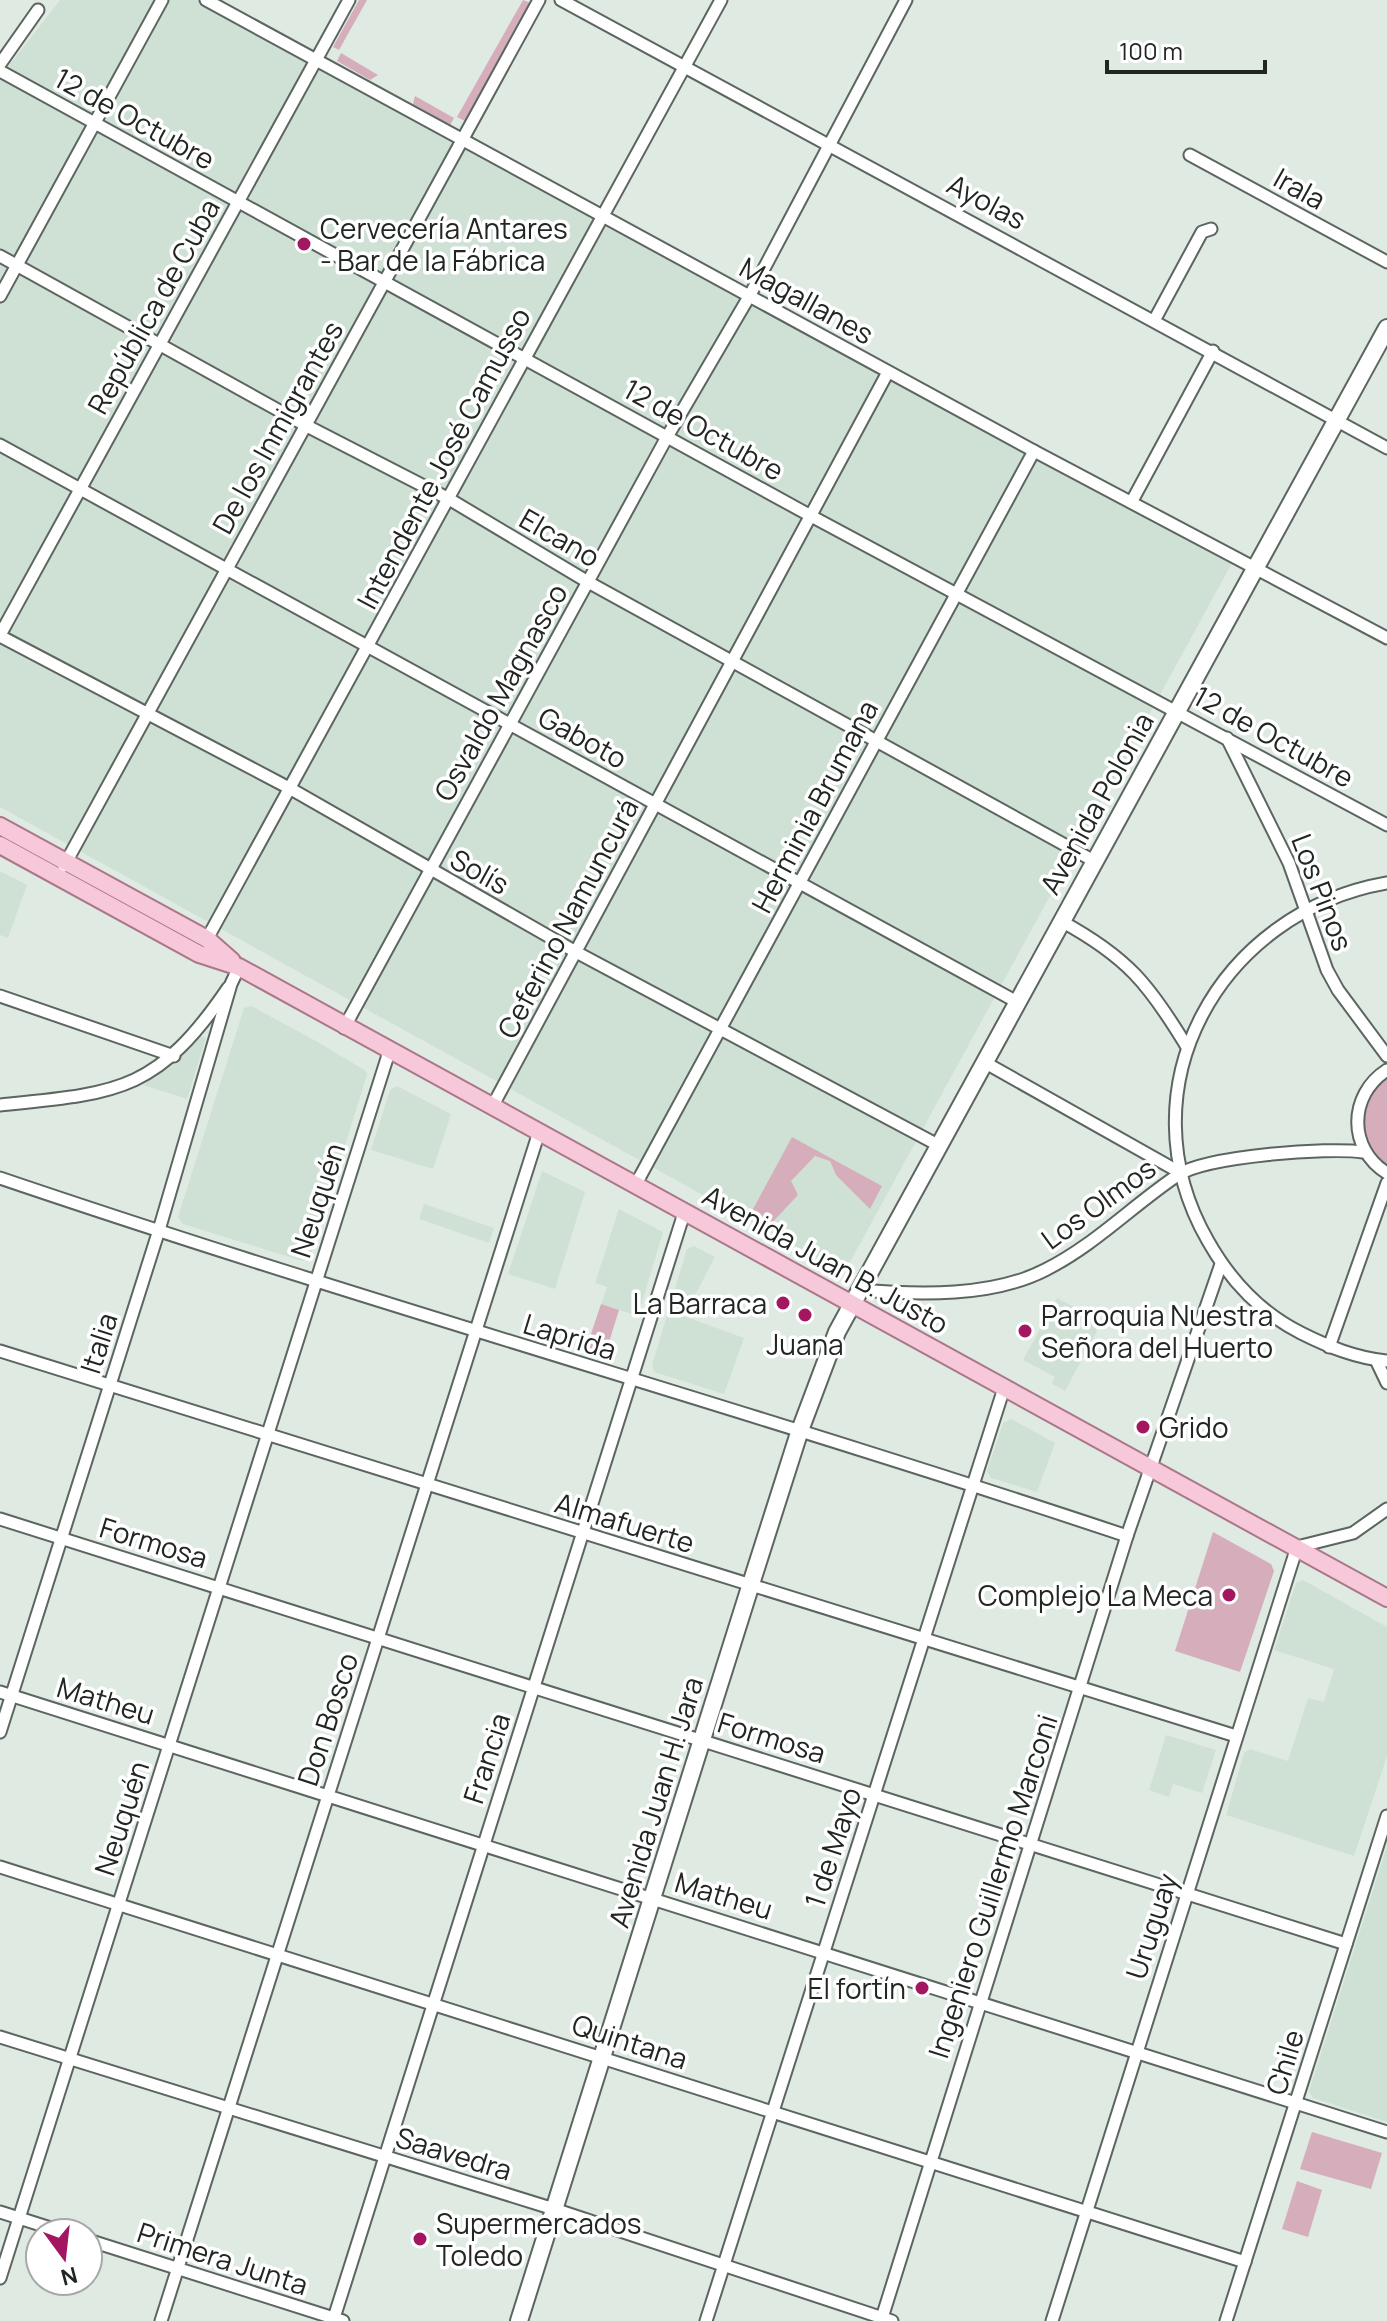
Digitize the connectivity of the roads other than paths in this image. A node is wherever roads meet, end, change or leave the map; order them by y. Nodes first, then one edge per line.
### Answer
1 (162, 0) edge
2 (206, 0) edge
3 (349, 0) edge
4 (539, 0) edge
5 (561, 0) edge
6 (721, 0) edge
7 (906, 0) edge
8 (38, 10) dead end
9 (316, 60) junction
10 (0, 64) edge
11 (684, 67) junction
12 (0, 71) edge
13 (94, 124) junction
14 (462, 139) junction
15 (828, 142) junction
16 (1190, 155) dead end
17 (237, 202) junction
18 (603, 213) junction
19 (1211, 229) dead end
20 (0, 256) edge
21 (1387, 262) edge
22 (17, 266) junction
23 (384, 281) junction
24 (750, 295) junction
25 (0, 296) edge
26 (1155, 319) junction
27 (1387, 328) edge
28 (159, 345) junction
29 (1213, 351) junction
30 (524, 357) junction
31 (888, 372) junction
32 (1337, 420) junction
33 (305, 425) junction
34 (667, 437) junction
35 (0, 445) edge
36 (1387, 448) edge
37 (1034, 451) junction
38 (81, 489) junction
39 (449, 499) junction
40 (1132, 501) junction
41 (811, 516) junction
42 (226, 568) junction
43 (1254, 569) junction
44 (588, 582) junction
45 (956, 594) junction
46 (0, 635) edge
47 (1387, 638) edge
48 (370, 645) junction
49 (732, 662) junction
50 (1177, 710) junction
51 (146, 715) junction
52 (510, 724) junction
53 (1227, 737) junction
54 (876, 742) junction
55 (291, 789) junction
56 (656, 804) junction
57 (1387, 825) edge
58 (0, 826) edge
59 (0, 845) edge
60 (1094, 861) junction
61 (62, 869) junction
62 (430, 871) junction
63 (800, 883) junction
64 (1387, 883) edge
65 (1304, 909) junction
66 (1061, 921) junction
67 (207, 939) junction
68 (576, 952) junction
69 (239, 967) junction
70 (231, 984) junction
71 (0, 996) edge
72 (1017, 1002) junction
73 (344, 1028) junction
74 (720, 1030) junction
75 (1187, 1047) junction
76 (389, 1052) junction
77 (174, 1056) junction
78 (1387, 1056) edge
79 (984, 1062) junction
80 (1387, 1070) edge
81 (0, 1105) edge
82 (492, 1107) junction
83 (539, 1132) junction
84 (938, 1145) junction
85 (1363, 1152) junction
86 (1181, 1173) junction
87 (1387, 1173) edge
88 (0, 1178) edge
89 (1387, 1183) edge
90 (636, 1184) junction
91 (685, 1210) junction
92 (159, 1232) junction
93 (1221, 1264) junction
94 (316, 1281) junction
95 (856, 1297) junction
96 (475, 1331) junction
97 (1329, 1347) junction
98 (0, 1351) edge
99 (1381, 1361) edge
100 (631, 1380) junction
101 (1387, 1383) edge
102 (110, 1385) junction
103 (1004, 1388) junction
104 (799, 1433) junction
105 (267, 1435) junction
106 (1151, 1467) junction
107 (972, 1484) junction
108 (427, 1485) junction
109 (1387, 1509) edge
110 (0, 1519) edge
111 (582, 1534) junction
112 (1127, 1536) junction
113 (62, 1538) junction
114 (1297, 1547) junction
115 (750, 1587) junction
116 (219, 1588) junction
117 (1387, 1598) edge
118 (378, 1638) junction
119 (923, 1640) junction
120 (534, 1687) junction
121 (1080, 1688) junction
122 (6, 1694) edge
123 (0, 1702) edge
124 (0, 1732) edge
125 (1236, 1736) junction
126 (701, 1739) junction
127 (169, 1745) junction
128 (875, 1794) junction
129 (328, 1795) junction
130 (1387, 1816) edge
131 (1031, 1843) junction
132 (484, 1845) junction
133 (0, 1867) edge
134 (1187, 1892) junction
135 (652, 1897) junction
136 (118, 1905) junction
137 (1346, 1944) junction
138 (825, 1952) junction
139 (277, 1955) junction
140 (980, 2001) junction
141 (433, 2005) junction
142 (0, 2037) edge
143 (1137, 2050) junction
144 (602, 2058) junction
145 (69, 2059) junction
146 (1297, 2103) junction
147 (229, 2108) junction
148 (774, 2112) junction
149 (1387, 2132) edge
150 (385, 2156) junction
151 (929, 2162) junction
152 (554, 2209) junction
153 (1086, 2211) junction
154 (0, 2212) edge
155 (19, 2218) junction
156 (24, 2220) edge
157 (104, 2245) edge
158 (1245, 2262) junction
159 (722, 2266) junction
160 (178, 2269) junction
161 (0, 2278) edge
162 (337, 2320) edge
163 (885, 2320) edge
164 (161, 2321) edge
165 (519, 2321) edge
166 (706, 2321) edge
167 (1052, 2321) edge
168 (1226, 2321) edge

1 - 13 street
2 - 9 street, Magallanes
3 - 9 street, República de Cuba
4 - 14 street, De los Inmigrantes
5 - 11 street, Ayolas
6 - 11 street, Intendente José Camusso
7 - 15 street, Osvaldo Magnasco
8 - 10 street
9 - 14 street, Magallanes
9 - 17 street, República de Cuba
11 - 15 street, Ayolas
11 - 18 street, Intendente José Camusso
12 - 13 street, 12 de Octubre
13 - 17 street, 12 de Octubre
13 - 22 street
14 - 18 street, Magallanes
14 - 23 street, De los Inmigrantes
15 - 24 street, Osvaldo Magnasco
15 - 26 street, Ayolas
16 - 21 street, Irala
17 - 23 street, 12 de Octubre
17 - 28 street, República de Cuba
18 - 24 street, Magallanes
18 - 30 street, Intendente José Camusso
19 - 26 street
20 - 22 street, Elcano
22 - 25 street
22 - 28 street, Elcano
23 - 30 street, 12 de Octubre
23 - 33 street, De los Inmigrantes
24 - 31 street, Magallanes
24 - 34 street, Osvaldo Magnasco
26 - 29 street, Ayolas
27 - 32 main road, Avenida Polonia
28 - 33 street, Elcano
28 - 38 street, República de Cuba
29 - 32 street, Ayolas
29 - 40 street
30 - 34 street, 12 de Octubre
30 - 39 street, Intendente José Camusso
31 - 37 street, Magallanes
31 - 41 street, Ceferino Namuncurá
32 - 36 street, Ayolas
32 - 43 main road, Avenida Polonia
33 - 39 street, Elcano
33 - 42 street, De los Inmigrantes
34 - 41 street, 12 de Octubre
34 - 44 street, Osvaldo Magnasco
35 - 38 street, Gaboto
37 - 40 street, Magallanes
37 - 45 street, Herminia Brumana
38 - 42 street, Gaboto
38 - 46 street, República de Cuba
39 - 44 street, Elcano
39 - 48 street, Intendente José Camusso
40 - 43 street, Magallanes
41 - 45 street, 12 de Octubre
41 - 49 street, Ceferino Namuncurá
42 - 48 street, Gaboto
42 - 51 street, De los Inmigrantes
43 - 47 street, Magallanes
43 - 50 main road, Avenida Polonia
44 - 49 street, Elcano
44 - 52 street, Osvaldo Magnasco
45 - 50 street, 12 de Octubre
45 - 54 street, Herminia Brumana
46 - 51 street, Solís
48 - 52 street, Gaboto
48 - 55 street, Intendente José Camusso
49 - 54 street, Elcano
49 - 56 street, Ceferino Namuncurá
50 - 53 street, 12 de Octubre
50 - 60 main road, Avenida Polonia
51 - 55 street, Solís
51 - 61 street, De los Inmigrantes
52 - 56 street, Gaboto
52 - 62 street, Osvaldo Magnasco
53 - 57 street, 12 de Octubre
53 - 65 street, Los Pinos
54 - 60 street, Elcano
54 - 63 street, Herminia Brumana
55 - 62 street, Solís
55 - 67 street, Intendente José Camusso
56 - 63 street, Gaboto
56 - 68 street, Ceferino Namuncurá
58 - 61 main road, Avenida Juan B. Justo
59 - 61 main road, Avenida Juan B. Justo
60 - 66 main road, Avenida Polonia
61 - 67 main road, Avenida Juan B. Justo
61 - 69 main road, Avenida Juan B. Justo
62 - 68 street, Solís
62 - 73 street, Osvaldo Magnasco
63 - 72 street, Gaboto
63 - 74 street, Herminia Brumana
64 - 65 street
65 - 75 street
65 - 78 street, Los Pinos
66 - 72 main road, Avenida Polonia
66 - 75 street
67 - 69 main road, Avenida Juan B. Justo
68 - 74 street, Solís
68 - 82 street, Ceferino Namuncurá
69 - 70 street, Italia
69 - 73 main road, Avenida Juan B. Justo
70 - 77 street
70 - 92 street, Italia
71 - 77 street
72 - 79 main road, Avenida Polonia
73 - 76 main road, Avenida Juan B. Justo
74 - 84 street, Solís
74 - 90 street, Herminia Brumana
75 - 86 street
76 - 82 main road, Avenida Juan B. Justo
76 - 94 street, Neuquén
77 - 81 street
79 - 84 main road, Avenida Polonia
79 - 86 street
80 - 85 street
82 - 83 main road, Avenida Juan B. Justo
83 - 90 main road, Avenida Juan B. Justo
83 - 96 street, Don Bosco
84 - 95 main road, Avenida Polonia
85 - 86 street, Los Olmos
85 - 87 street
86 - 93 street
86 - 95 street, Los Olmos
88 - 92 street, Laprida
89 - 97 street
90 - 91 main road, Avenida Juan B. Justo
91 - 95 main road, Avenida Juan B. Justo
91 - 100 street, Francia
92 - 94 street, Laprida
92 - 102 street, Italia
93 - 97 street
93 - 106 street, Ingeniero Guillermo Marconi
94 - 96 street, Laprida
94 - 105 street, Neuquén
95 - 103 main road, Avenida Juan B. Justo
95 - 104 main road, Avenida Juan H. Jara
96 - 100 street, Laprida
96 - 108 street, Don Bosco
97 - 99 street
98 - 102 street, Almafuerte
99 - 101 street
100 - 104 street, Laprida
100 - 111 street, Francia
102 - 105 street, Almafuerte
102 - 113 street, Italia
103 - 106 main road, Avenida Juan B. Justo
103 - 107 street, 1 de Mayo
104 - 107 street, Laprida
104 - 115 main road, Avenida Juan H. Jara
105 - 108 street, Almafuerte
105 - 116 street, Neuquén
106 - 112 street, Ingeniero Guillermo Marconi
106 - 114 main road, Avenida Juan B. Justo
107 - 112 street, Laprida
107 - 119 street, 1 de Mayo
108 - 111 street, Almafuerte
108 - 118 street, Don Bosco
109 - 114 street
110 - 113 street, Formosa
111 - 115 street, Almafuerte
111 - 120 street, Francia
112 - 121 street, Ingeniero Guillermo Marconi
113 - 116 street, Formosa
113 - 122 street, Italia
114 - 117 main road, Avenida Juan B. Justo
114 - 125 street, Uruguay
115 - 119 street, Almafuerte
115 - 126 main road, Avenida Juan H. Jara
116 - 118 street, Formosa
116 - 127 street, Neuquén
118 - 120 street, Formosa
118 - 129 street, Don Bosco
119 - 121 street, Almafuerte
119 - 128 street, 1 de Mayo
120 - 126 street, Formosa
120 - 132 street, Francia
121 - 125 street, Almafuerte
121 - 131 street, Ingeniero Guillermo Marconi
122 - 123 street
122 - 124 street, Italia
122 - 127 street, Matheu
125 - 134 street, Uruguay
126 - 128 street, Formosa
126 - 135 main road, Avenida Juan H. Jara
127 - 129 street, Matheu
127 - 136 street, Neuquén
128 - 131 street, Formosa
128 - 138 street, 1 de Mayo
129 - 132 street, Matheu
129 - 139 street, Don Bosco
130 - 137 street, Chile
131 - 134 street, Formosa
131 - 140 street, Ingeniero Guillermo Marconi
132 - 135 street, Matheu
132 - 141 street, Francia
133 - 136 street, Quintana
134 - 137 street, Formosa
134 - 143 street, Uruguay
135 - 138 street, Matheu
135 - 144 main road, Avenida Juan H. Jara
136 - 139 street, Quintana
136 - 145 street, Neuquén
137 - 146 street, Chile
138 - 140 street, Matheu
138 - 148 street, 1 de Mayo
139 - 141 street, Quintana
139 - 147 street, Don Bosco
140 - 143 street, Matheu
140 - 151 street, Ingeniero Guillermo Marconi
141 - 144 street, Quintana
141 - 150 street, Francia
142 - 145 street, Saavedra
143 - 146 street, Matheu
143 - 153 street, Uruguay
144 - 148 street, Quintana
144 - 152 main road, Avenida Juan H. Jara
145 - 147 street, Saavedra
145 - 155 street, Neuquén
146 - 149 street, Matheu
146 - 158 street, Chile
147 - 150 street, Saavedra
147 - 160 street, Don Bosco
148 - 151 street, Quintana
148 - 159 street, 1 de Mayo
150 - 152 street, Saavedra
150 - 162 street, Francia
151 - 153 street, Quintana
151 - 163 street, Ingeniero Guillermo Marconi
152 - 159 street, Saavedra
152 - 165 main road, Avenida Juan H. Jara
153 - 158 street, Quintana
153 - 167 street, Uruguay
154 - 155 street
155 - 156 street
155 - 161 street, Neuquén
157 - 160 street, Primera Junta
158 - 168 street, Chile
159 - 163 street, Saavedra
159 - 166 street, 1 de Mayo
160 - 162 street, Primera Junta
160 - 164 street, Don Bosco

